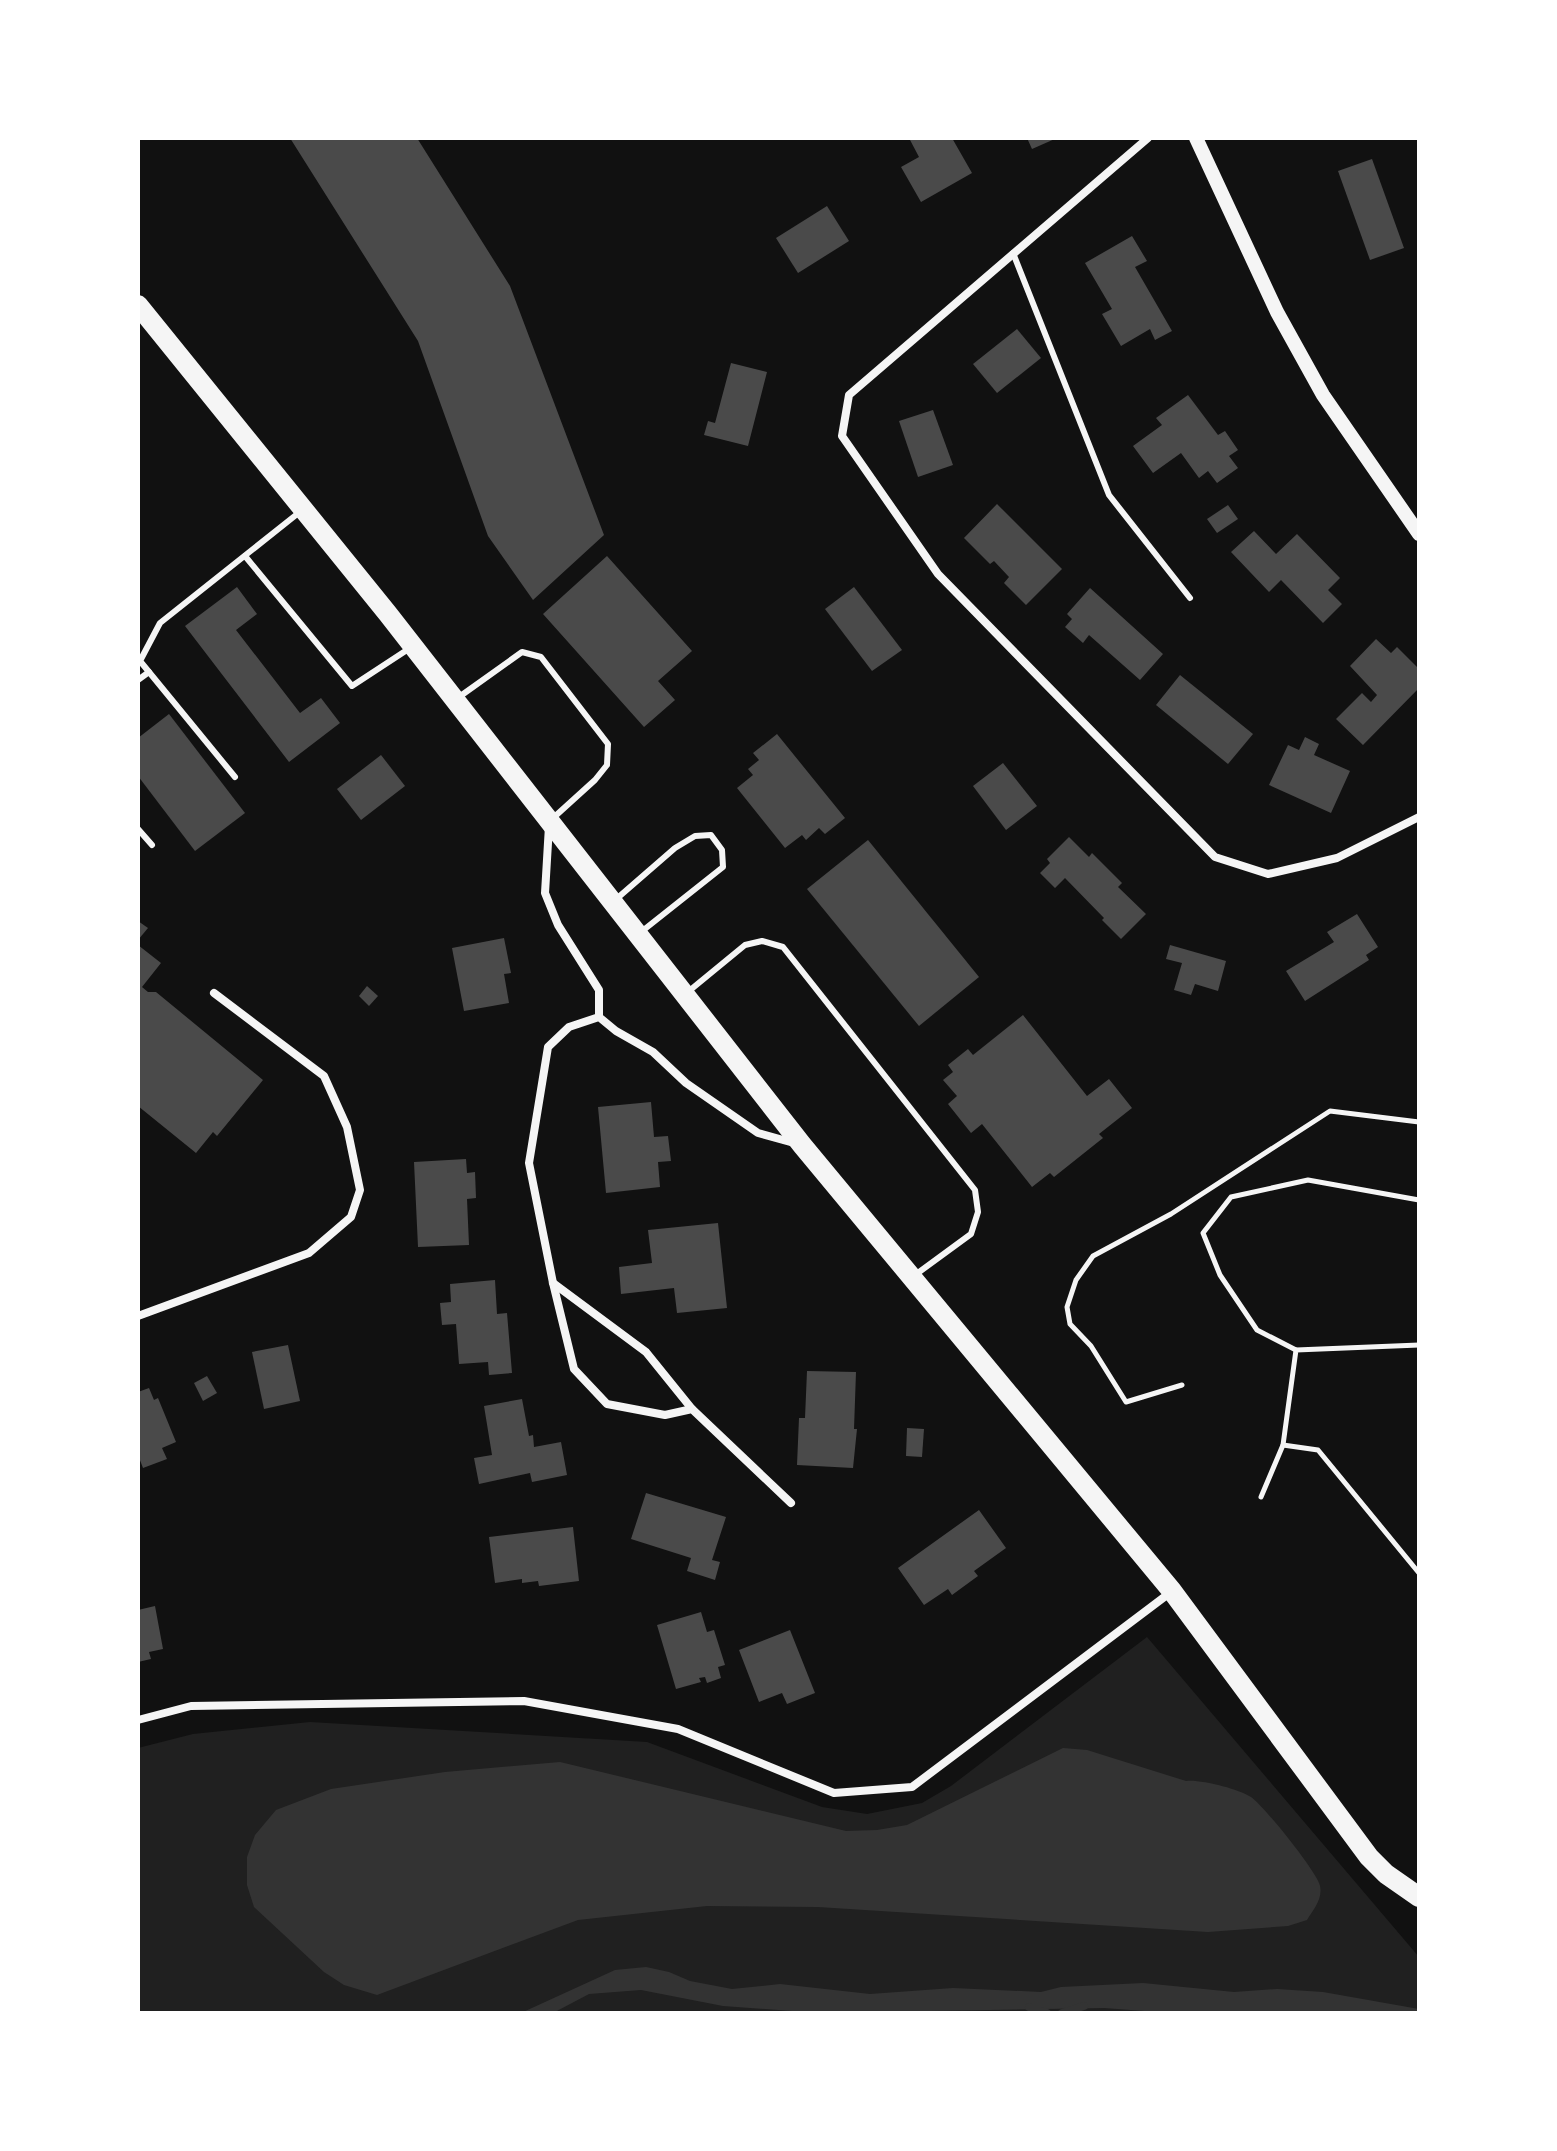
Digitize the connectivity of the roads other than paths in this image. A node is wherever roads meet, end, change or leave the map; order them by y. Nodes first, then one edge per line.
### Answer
1 (1148, 138) edge
2 (1196, 138) edge
3 (1013, 253) junction
4 (138, 305) edge
5 (303, 509) junction
6 (1419, 534) edge
7 (245, 556) junction
8 (1190, 598) dead end
9 (413, 646) junction
10 (149, 672) junction
11 (138, 680) edge
12 (454, 700) junction
13 (235, 777) dead end
14 (1419, 817) edge
15 (549, 821) junction
16 (138, 829) edge
17 (152, 845) dead end
18 (612, 902) junction
19 (638, 935) junction
20 (214, 993) dead end
21 (685, 995) junction
22 (599, 1017) junction
23 (802, 1145) junction
24 (912, 1277) junction
25 (553, 1283) junction
26 (138, 1316) edge
27 (692, 1409) junction
28 (791, 1503) dead end
29 (1172, 1591) junction
30 (138, 1720) edge
31 (1419, 1897) edge

1 - 3 street
2 - 6 street
3 - 8 lane
3 - 14 street
4 - 5 main road
5 - 7 lane
5 - 9 main road
7 - 9 lane
7 - 10 lane
9 - 12 main road
10 - 11 lane
10 - 13 lane
12 - 15 main road
12 - 15 lane
15 - 18 main road
15 - 22 street
16 - 17 lane
18 - 19 main road
18 - 19 lane
19 - 21 main road
20 - 26 street
21 - 23 main road
21 - 24 lane
22 - 23 street
22 - 25 street
23 - 24 main road
24 - 29 main road
25 - 27 street
25 - 27 street
27 - 28 street
29 - 30 street
29 - 31 main road

